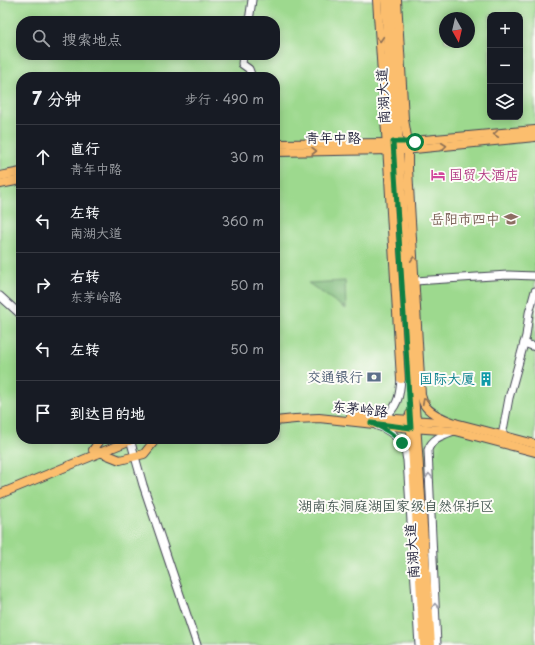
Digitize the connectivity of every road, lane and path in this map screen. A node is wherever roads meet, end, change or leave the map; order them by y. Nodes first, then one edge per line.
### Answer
1 (252, 0) edge
2 (377, 0) edge
3 (385, 0) edge
4 (390, 0) edge
5 (397, 0) edge
6 (250, 16) edge
7 (242, 60) edge
8 (250, 72) edge
9 (535, 130) edge
10 (535, 137) edge
11 (280, 144) edge
12 (398, 145) junction
13 (280, 152) edge
14 (16, 173) edge
15 (0, 176) edge
16 (16, 181) edge
17 (0, 184) edge
18 (535, 276) edge
19 (415, 281) junction
20 (535, 292) edge
21 (0, 296) edge
22 (16, 310) edge
23 (532, 314) edge
24 (524, 343) junction
25 (535, 347) edge
26 (401, 379) joint
27 (280, 417) edge
28 (381, 418) junction
29 (280, 420) edge
30 (371, 423) junction
31 (414, 424) junction
32 (456, 427) junction
33 (502, 436) junction
34 (99, 444) edge
35 (110, 444) edge
36 (117, 444) edge
37 (133, 444) edge
38 (152, 444) edge
39 (535, 444) edge
40 (97, 451) junction
41 (535, 452) edge
42 (135, 457) junction
43 (0, 489) edge
44 (0, 494) edge
45 (425, 596) junction
46 (197, 645) edge
47 (419, 645) edge
48 (424, 645) edge
49 (431, 645) edge
50 (437, 645) edge

1 - 6 street
2 -> 12 main road
3 - 12 main road, 南湖大道
4 - 12 main road, 南湖大道
5 - 12 main road
7 - 8 street
9 -> 12 main road, 青年中路
12 -> 10 main road, 青年中路
11 - 12 main road, 青年中路
13 -> 12 main road, 青年中路
19 -> 12 main road
12 - 26 main road
12 - 31 main road, 南湖大道
14 - 15 main road
16 - 17 main road
18 - 19 street
32 -> 19 main road
20 - 23 street
21 - 22 street
23 - 24 street
24 - 25 street
24 - 33 street
26 - 28 street
27 - 28 main road, 东茅岭路
28 - 31 main road, 东茅岭路
29 - 30 main road, 东茅岭路
30 - 31 main road, 东茅岭路
30 - 47 street
31 - 32 main road, 东茅岭路
31 - 45 main road, 南湖大道
32 - 33 main road, 东茅岭路
32 - 41 main road, 东茅岭路
50 -> 32 street
33 - 39 main road, 东茅岭路
34 - 40 main road
35 - 40 main road
36 - 40 main road
37 - 42 street
38 - 42 main road
40 - 42 main road
40 - 43 main road
40 - 44 main road
42 - 46 street
45 - 48 main road
45 - 49 main road, 南湖大道

